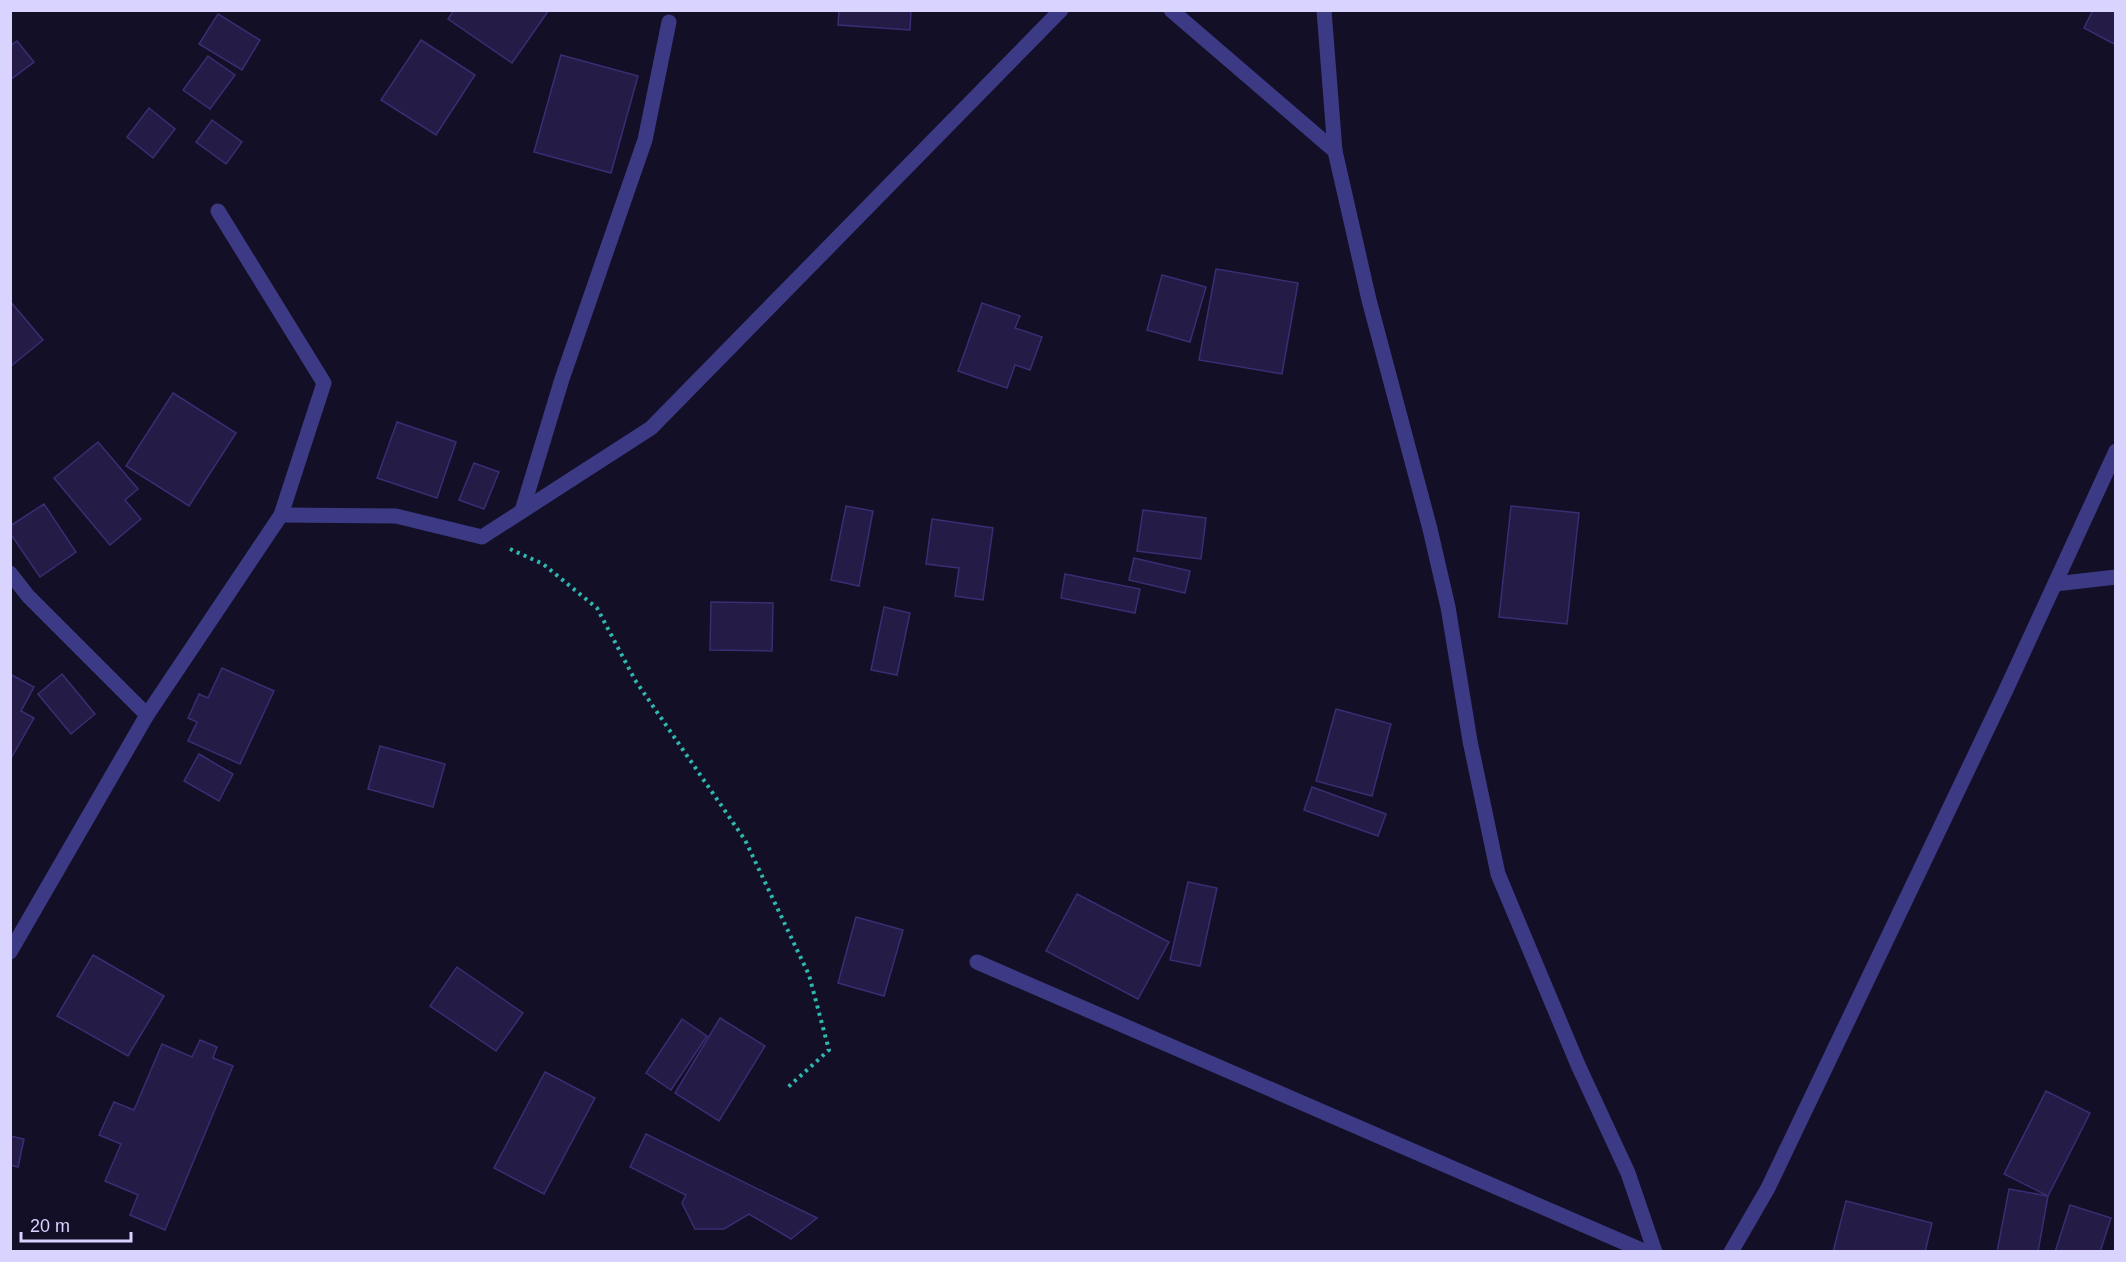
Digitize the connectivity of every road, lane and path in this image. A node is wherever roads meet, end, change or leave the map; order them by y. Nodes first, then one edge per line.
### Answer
1 (1061, 10) edge
2 (1171, 10) edge
3 (1324, 10) edge
4 (669, 22) dead end
5 (1335, 151) junction
6 (218, 211) dead end
7 (2115, 452) edge
8 (522, 511) junction
9 (282, 515) junction
10 (482, 537) junction
11 (10, 573) edge
12 (2115, 577) edge
13 (2055, 584) junction
14 (147, 715) junction
15 (10, 952) edge
16 (976, 962) dead end
17 (786, 1089) dead end
18 (1646, 1251) edge
19 (1655, 1251) edge
20 (1731, 1251) edge

1 - 8 street
2 - 5 street
3 - 5 street
4 - 8 street
5 - 19 street
6 - 9 street
7 - 13 street
8 - 10 street
9 - 10 street
9 - 14 street
10 - 17 path
11 - 14 street
12 - 13 street
13 - 20 street
14 - 15 street
16 - 18 street

